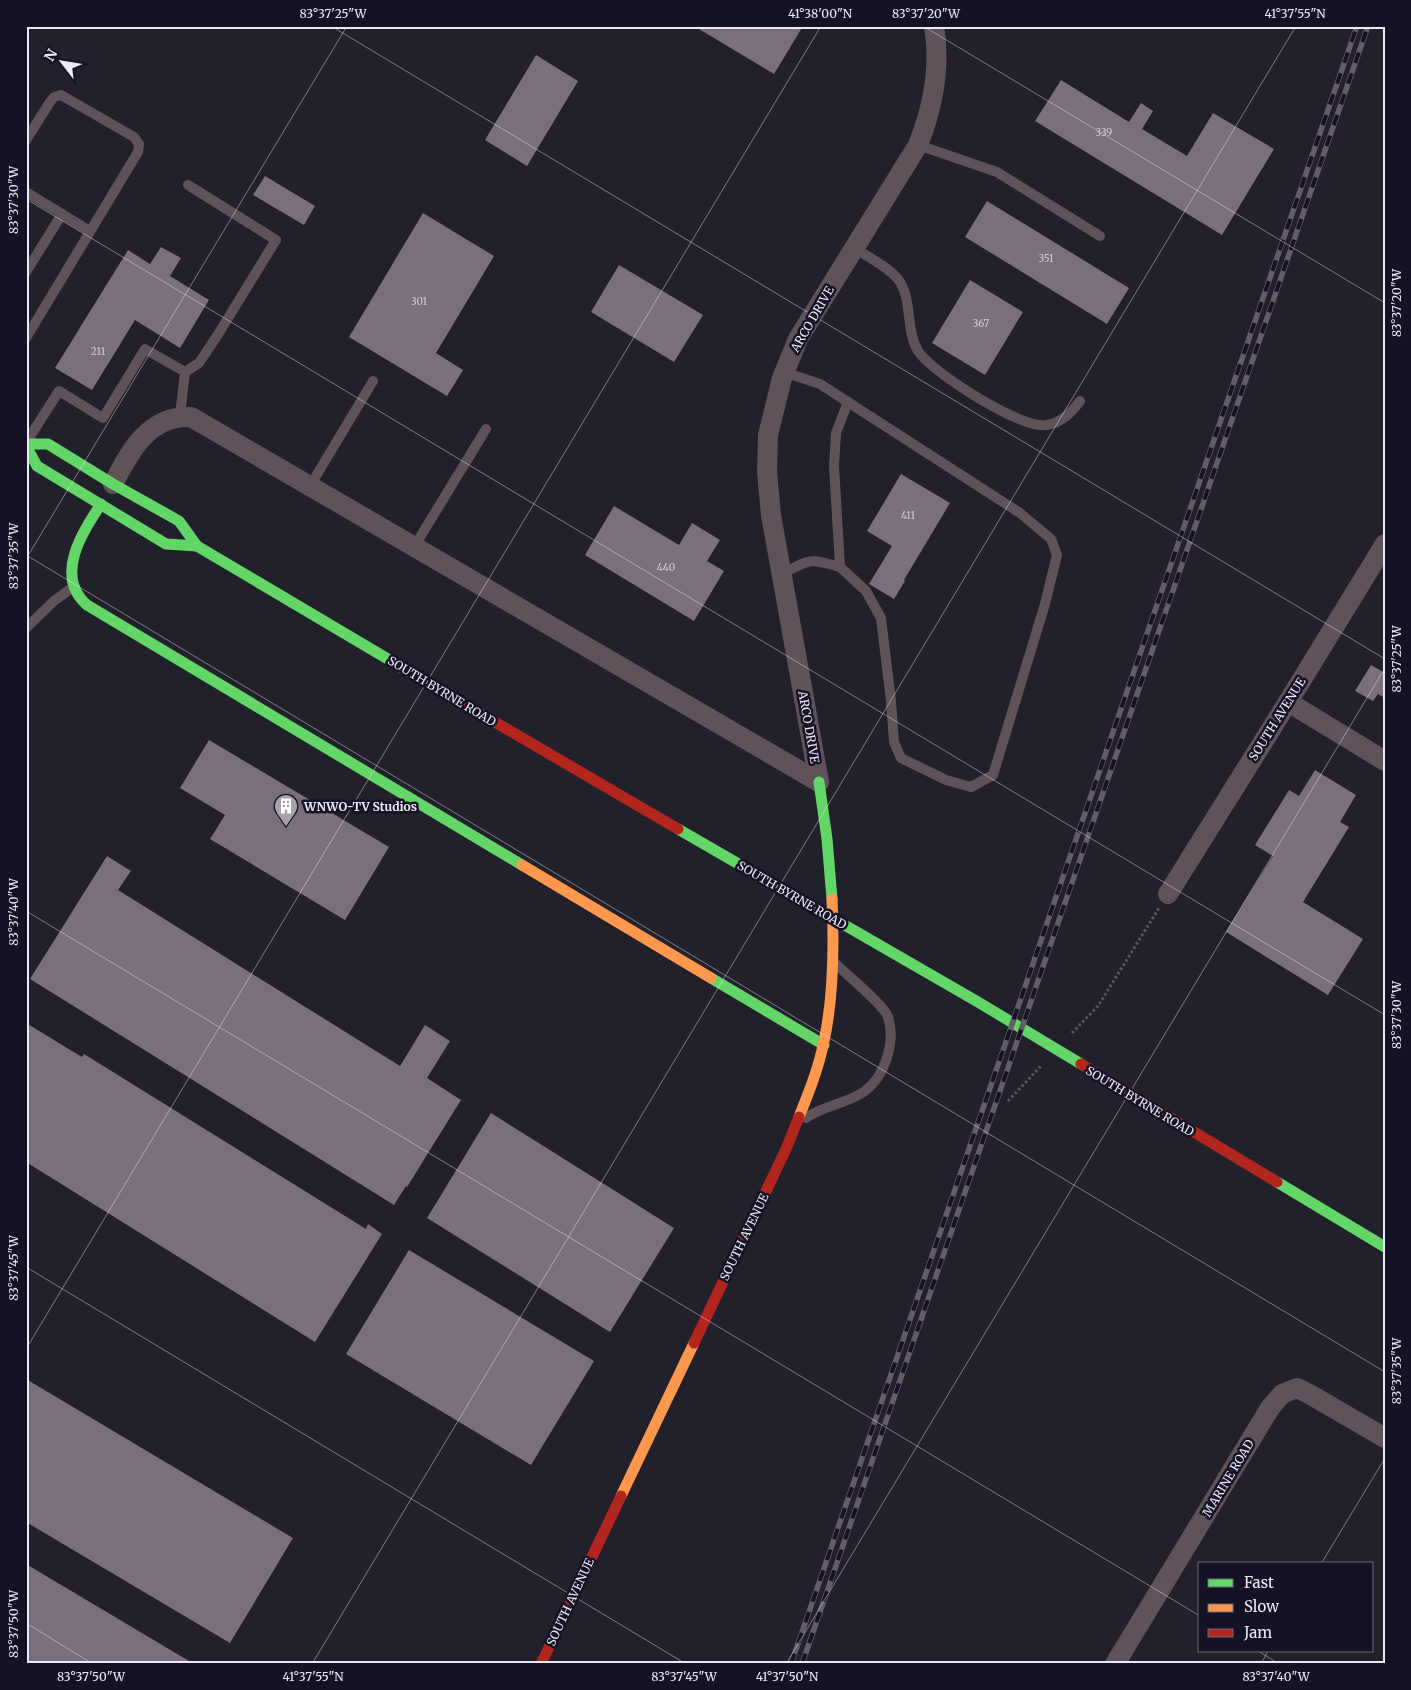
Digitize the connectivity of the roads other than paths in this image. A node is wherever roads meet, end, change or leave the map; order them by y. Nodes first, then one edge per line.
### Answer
1 (934, 26) edge
2 (26, 140) edge
3 (918, 145) junction
4 (188, 185) dead end
5 (26, 192) edge
6 (62, 214) junction
7 (90, 231) junction
8 (1100, 236) dead end
9 (854, 248) junction
10 (26, 272) edge
11 (26, 338) edge
12 (185, 372) junction
13 (784, 372) junction
14 (372, 381) dead end
15 (1080, 401) dead end
16 (848, 402) junction
17 (180, 416) junction
18 (486, 429) dead end
19 (26, 444) edge
20 (112, 484) junction
21 (310, 486) junction
22 (101, 504) junction
23 (1385, 544) edge
24 (197, 546) junction
25 (414, 546) junction
26 (840, 568) junction
27 (781, 575) junction
28 (74, 586) junction
29 (26, 628) edge
30 (1288, 702) junction
31 (1385, 761) edge
32 (819, 782) junction
33 (1168, 894) road end
34 (833, 961) junction
35 (824, 1045) junction
36 (796, 1125) junction
37 (1385, 1247) edge
38 (1385, 1438) edge
39 (541, 1664) edge
40 (1116, 1664) edge

1 - 3 street, ARCO DRIVE
2 - 7 lane
3 - 8 lane
3 - 9 street, ARCO DRIVE
4 - 12 lane
5 - 6 lane
6 - 7 lane
6 - 10 lane
7 - 11 lane
9 - 13 street, ARCO DRIVE
9 - 15 lane
12 - 17 lane
12 - 19 lane
13 - 16 lane
13 - 27 street, ARCO DRIVE
14 - 21 lane
16 - 26 lane
16 - 26 lane
17 - 20 street
17 - 21 street
18 - 25 lane
19 - 20 street, SOUTH BYRNE ROAD
19 - 22 street, SOUTH BYRNE ROAD
20 - 24 street, SOUTH BYRNE ROAD
21 - 25 street
22 - 24 street, SOUTH BYRNE ROAD
22 - 28 street
23 - 30 street, SOUTH AVENUE
24 - 37 street, SOUTH BYRNE ROAD
25 - 32 street
26 - 27 lane
27 - 32 street, ARCO DRIVE
28 - 29 lane
28 - 35 street
30 - 31 street
30 - 33 street, SOUTH AVENUE
32 - 34 street, SOUTH AVENUE
34 - 35 street, SOUTH AVENUE
34 - 36 lane
35 - 36 street, SOUTH AVENUE
36 - 39 street, SOUTH AVENUE
38 - 40 street, MARINE ROAD

